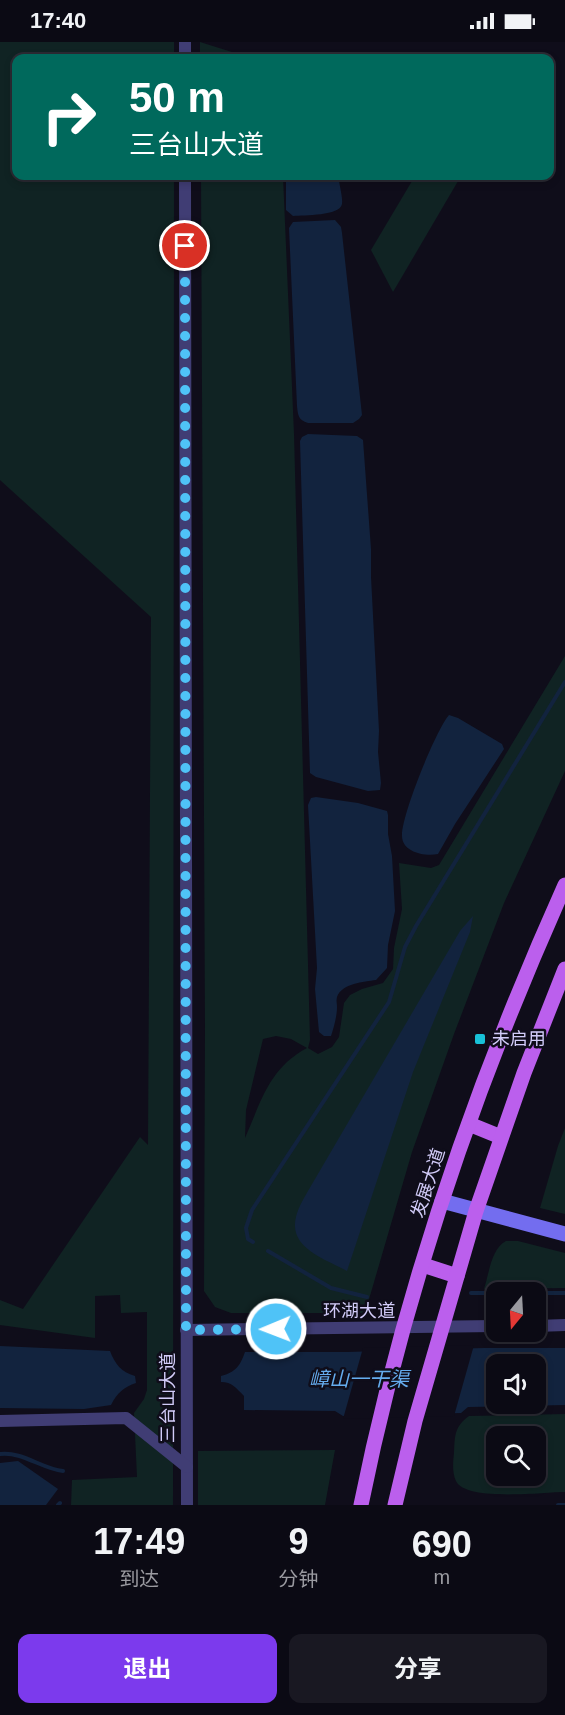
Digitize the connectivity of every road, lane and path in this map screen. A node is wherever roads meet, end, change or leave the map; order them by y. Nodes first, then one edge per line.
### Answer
1 (185, 180) edge
2 (565, 885) edge
3 (565, 969) edge
4 (469, 1124) junction
5 (501, 1137) junction
6 (442, 1201) junction
7 (476, 1211) junction
8 (565, 1234) edge
9 (423, 1265) junction
10 (457, 1276) junction
11 (565, 1325) edge
12 (546, 1326) edge
13 (486, 1327) edge
14 (186, 1330) junction
15 (441, 1332) junction
16 (403, 1334) junction
17 (0, 1421) edge
18 (187, 1467) junction
19 (187, 1505) edge
20 (361, 1505) edge
21 (395, 1505) edge

1 - 14 street, 三台山大道
2 - 4 main road, 发展大道
3 - 5 main road
4 - 5 main road
4 - 6 main road, 发展大道
5 - 7 main road
6 - 7 main road
6 - 9 main road, 发展大道
7 - 8 main road
7 - 10 main road
9 - 10 main road
9 - 16 main road, 发展大道
10 - 15 main road
11 - 12 street
13 - 15 street, 环湖大道
14 - 16 street, 环湖大道
14 - 18 street, 三台山大道
15 - 16 street, 环湖大道
15 - 21 main road
16 - 20 main road, 发展大道
17 - 18 street
18 - 19 street, 三台山大道

